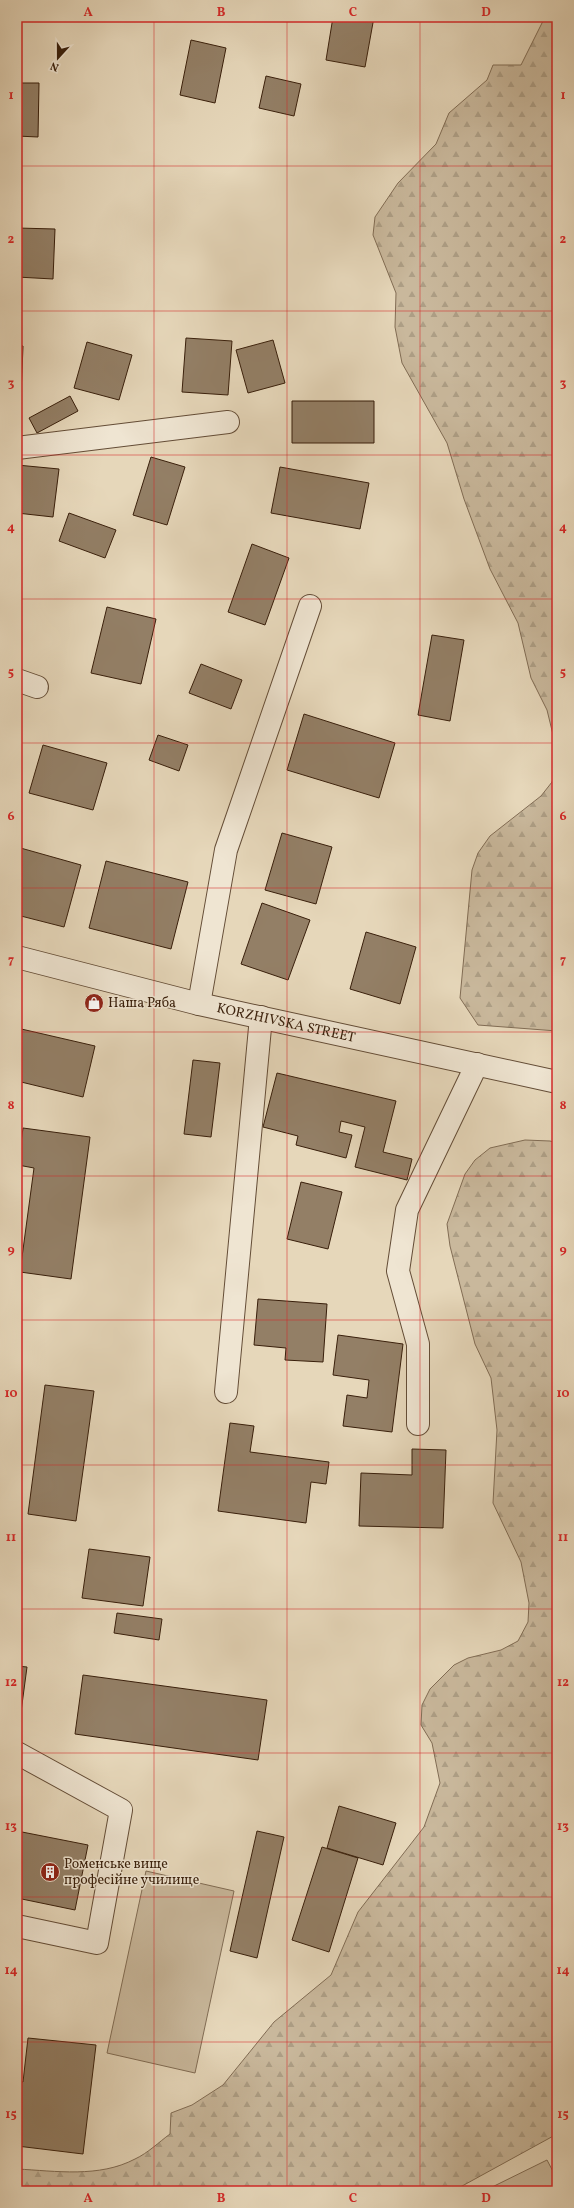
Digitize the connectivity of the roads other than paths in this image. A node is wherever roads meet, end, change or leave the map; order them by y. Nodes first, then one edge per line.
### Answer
1 (228, 422) dead end
2 (17, 448) edge
3 (310, 606) dead end
4 (17, 680) edge
5 (37, 687) dead end
6 (17, 957) edge
7 (199, 1004) junction
8 (261, 1017) junction
9 (477, 1064) junction
10 (557, 1082) edge
11 (226, 1392) dead end
12 (418, 1424) dead end
13 (17, 1752) edge
14 (17, 1926) edge

1 - 2 street
3 - 7 street
4 - 5 street
6 - 7 street, KORZHIVSKA STREET
7 - 8 street, KORZHIVSKA STREET
8 - 9 street, KORZHIVSKA STREET
8 - 11 street
9 - 10 street, KORZHIVSKA STREET
9 - 12 street
13 - 14 street

